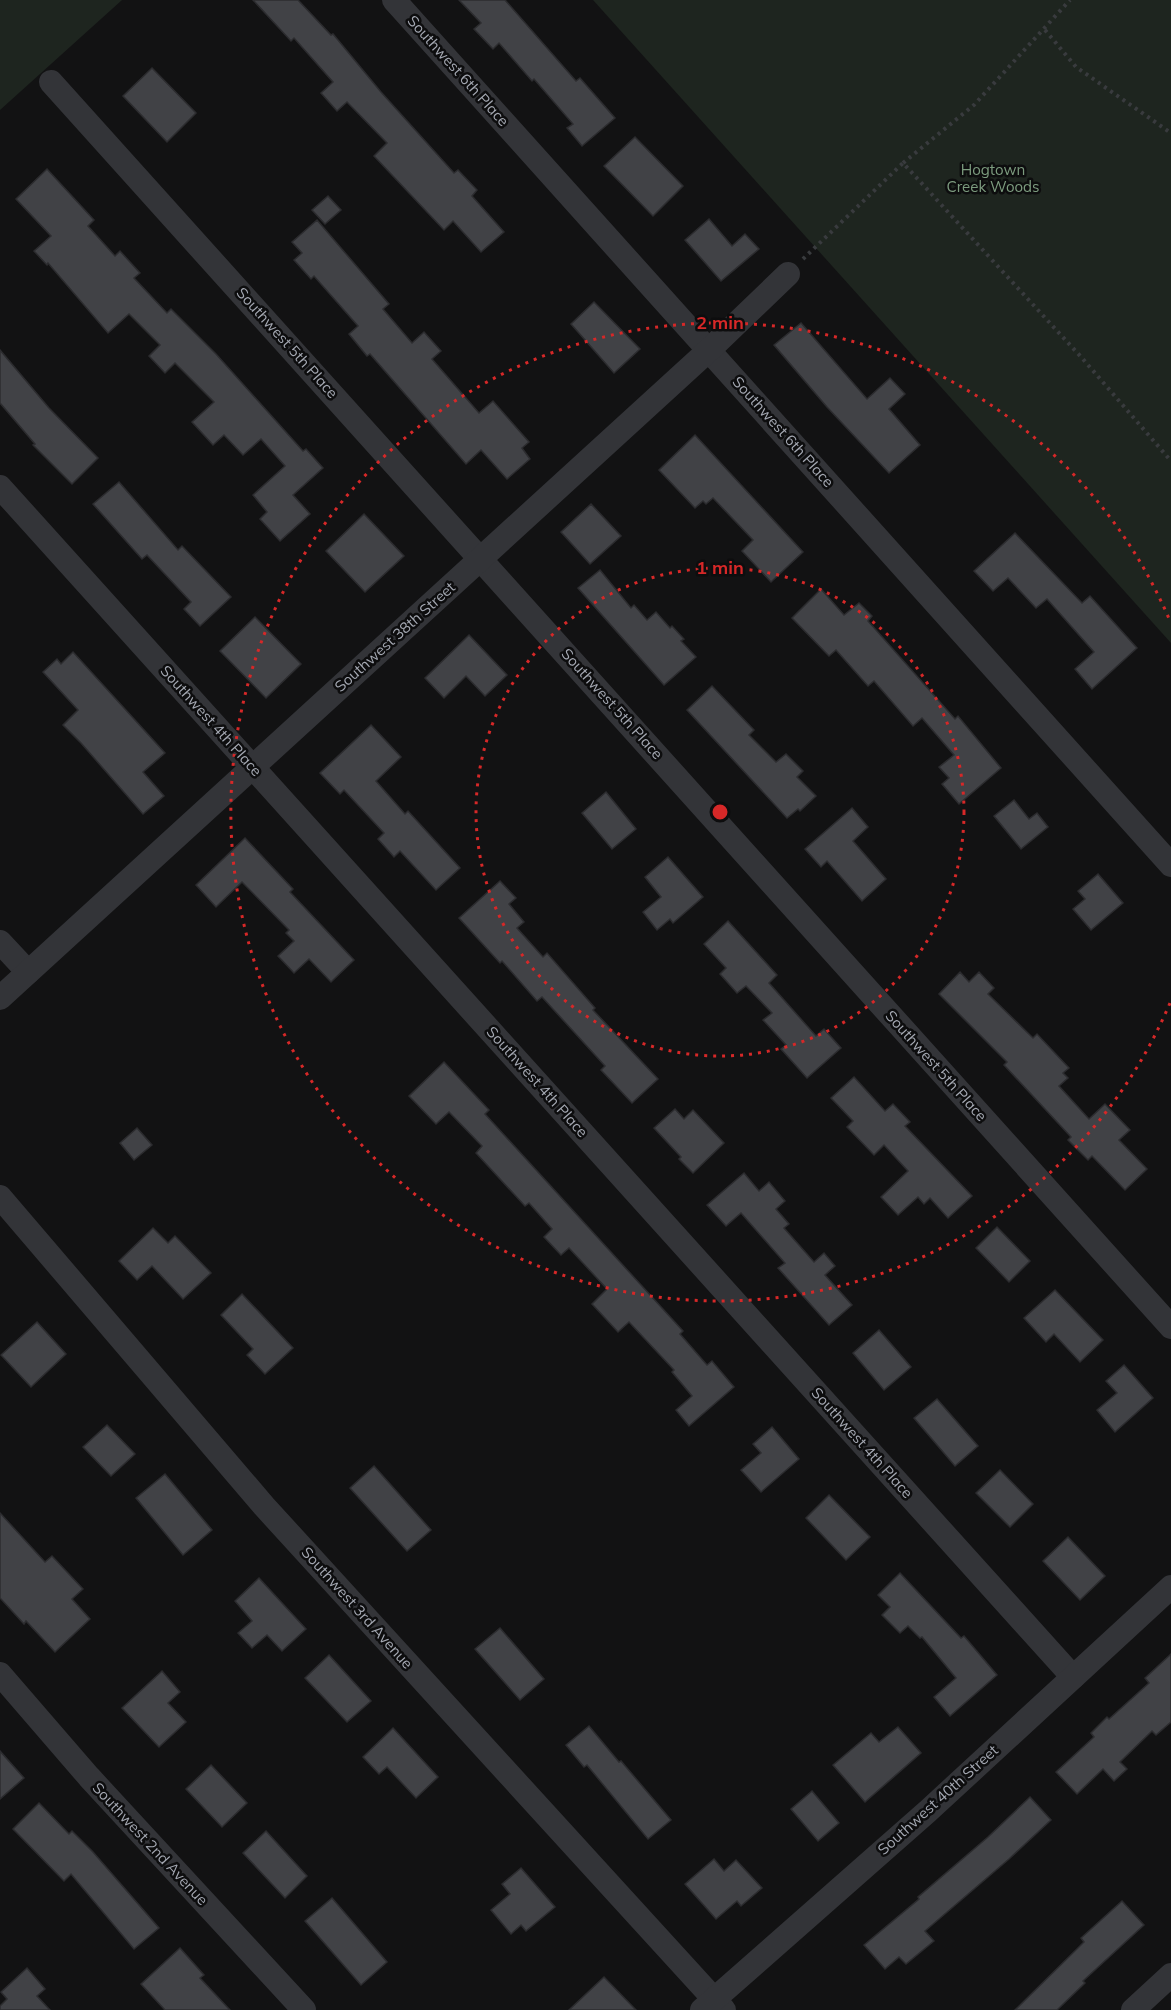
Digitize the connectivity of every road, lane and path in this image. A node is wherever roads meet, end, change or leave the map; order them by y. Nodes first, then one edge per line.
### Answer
1 (394, 0) edge
2 (1071, 0) edge
3 (1045, 30) junction
4 (51, 82) dead end
5 (1171, 133) edge
6 (903, 163) junction
7 (788, 274) joint
8 (709, 350) junction
9 (1171, 461) edge
10 (0, 487) edge
11 (482, 559) junction
12 (253, 767) junction
13 (1171, 865) edge
14 (0, 942) edge
15 (28, 972) junction
16 (0, 998) edge
17 (0, 1197) edge
18 (1171, 1327) edge
19 (1171, 1587) edge
20 (0, 1674) edge
21 (1073, 1677) junction
22 (1171, 1975) edge
23 (713, 2006) edge
24 (304, 2010) edge
25 (1132, 2010) edge

1 - 8 street, Southwest 6th Place
2 - 3 path
3 - 5 path
3 - 6 path
4 - 11 street, Southwest 5th Place
6 - 7 path
6 - 9 path
7 - 8 street, Southwest 38th Street
8 - 11 street, Southwest 38th Street
8 - 13 street, Southwest 6th Place
10 - 12 street, Southwest 4th Place
11 - 12 street, Southwest 38th Street
11 - 18 street, Southwest 5th Place
12 - 15 street, Southwest 38th Street
12 - 21 street, Southwest 4th Place
14 - 15 street
15 - 16 street, Southwest 38th Street
17 - 23 street, Southwest 3rd Avenue
19 - 21 street, Southwest 40th Street
20 - 24 street, Southwest 2nd Avenue
21 - 23 street, Southwest 40th Street
22 - 25 street

